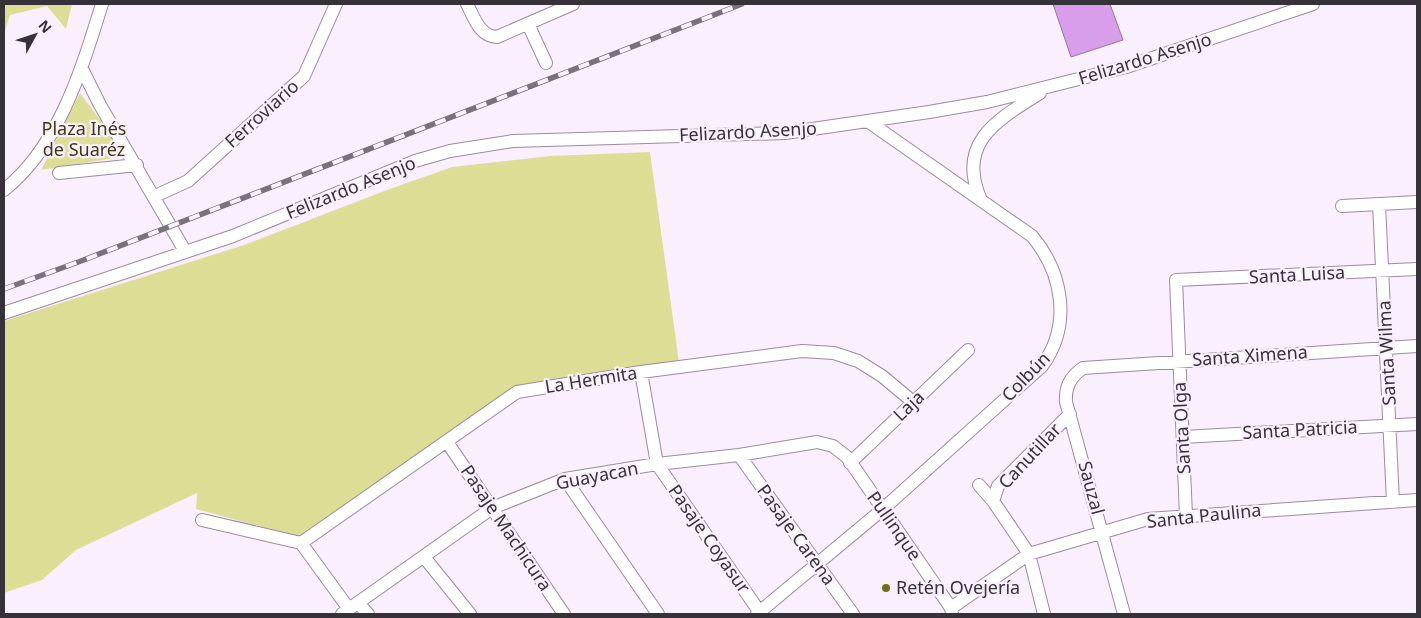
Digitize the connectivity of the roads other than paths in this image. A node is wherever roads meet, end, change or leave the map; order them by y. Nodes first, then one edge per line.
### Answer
1 (102, 4) edge
2 (336, 4) edge
3 (467, 4) edge
4 (574, 4) edge
5 (1313, 4) edge
6 (528, 24) junction
7 (546, 64) dead end
8 (82, 69) junction
9 (1049, 87) junction
10 (869, 122) junction
11 (137, 164) junction
12 (59, 172) dead end
13 (4, 190) edge
14 (155, 196) junction
15 (981, 200) junction
16 (1417, 202) edge
17 (1379, 204) junction
18 (1342, 206) dead end
19 (185, 251) junction
20 (1417, 269) edge
21 (1382, 271) junction
22 (1176, 280) joint
23 (4, 313) edge
24 (1417, 346) edge
25 (1386, 348) junction
26 (968, 350) dead end
27 (1180, 361) junction
28 (1082, 368) joint
29 (640, 372) junction
30 (912, 402) junction
31 (1070, 414) junction
32 (1417, 424) edge
33 (1391, 425) junction
34 (1183, 437) junction
35 (447, 442) junction
36 (739, 455) junction
37 (850, 463) junction
38 (657, 464) junction
39 (565, 478) junction
40 (979, 485) dead end
41 (1417, 500) edge
42 (993, 501) junction
43 (1394, 502) junction
44 (492, 508) junction
45 (883, 509) junction
46 (1186, 516) junction
47 (202, 520) dead end
48 (1103, 534) junction
49 (301, 543) junction
50 (1029, 554) junction
51 (424, 557) junction
52 (817, 564) junction
53 (350, 609) edge
54 (952, 611) edge
55 (368, 614) edge
56 (470, 614) edge
57 (564, 614) edge
58 (658, 614) edge
59 (759, 614) edge
60 (853, 614) edge
61 (1044, 614) edge
62 (1124, 614) edge

1 - 8 street
2 - 14 street, Ferroviario
3 - 6 street
4 - 6 street
5 - 9 street, Felizardo Asenjo
6 - 7 street
8 - 11 street
8 - 13 street
9 - 10 street, Felizardo Asenjo
9 - 15 street
10 - 15 street, Colbún
10 - 19 street, Felizardo Asenjo
11 - 12 street
11 - 14 street
14 - 19 street
15 - 45 street, Colbún
16 - 17 street
17 - 18 street
17 - 21 street, Santa Wilma
19 - 23 street, Felizardo Asenjo
20 - 21 street, Santa Luisa
21 - 22 street, Santa Luisa
21 - 25 street, Santa Wilma
22 - 27 street, Santa Olga
24 - 25 street, Santa Ximena
25 - 27 street, Santa Ximena
25 - 33 street, Santa Wilma
26 - 30 street, Laja
27 - 28 street, Santa Ximena
27 - 34 street, Santa Olga
28 - 31 street, Sauzal
29 - 30 street, La Hermita
29 - 35 street, La Hermita
29 - 38 street
30 - 37 street, Laja
31 - 42 street, Canutillar
31 - 48 street, Sauzal
32 - 33 street, Santa Patricia
33 - 34 street, Santa Patricia
33 - 43 street, Santa Wilma
34 - 46 street, Santa Olga
35 - 44 street, Pasaje Machicura
35 - 49 street, La Hermita
36 - 37 street, Guayacan
36 - 38 street, Guayacan
36 - 52 street, Pasaje Carena
37 - 45 street, Pullinque
38 - 39 street, Guayacan
38 - 59 street, Pasaje Coyasur
39 - 44 street, Guayacan
39 - 58 street
40 - 42 street, Canutillar
41 - 43 street, Santa Paulina
42 - 50 street, Canutillar
43 - 46 street, Santa Paulina
44 - 51 street, Guayacan
44 - 57 street, Pasaje Machicura
45 - 52 street, Colbún
45 - 54 street, Pullinque
46 - 48 street, Santa Paulina
47 - 49 street
48 - 50 street, Santa Paulina
48 - 62 street, Sauzal
49 - 53 street
50 - 54 street, Santa Paulina
50 - 61 street, Canutillar
51 - 53 street, Guayacan
51 - 56 street
52 - 59 street, Colbún
52 - 60 street, Pasaje Carena
53 - 55 street

